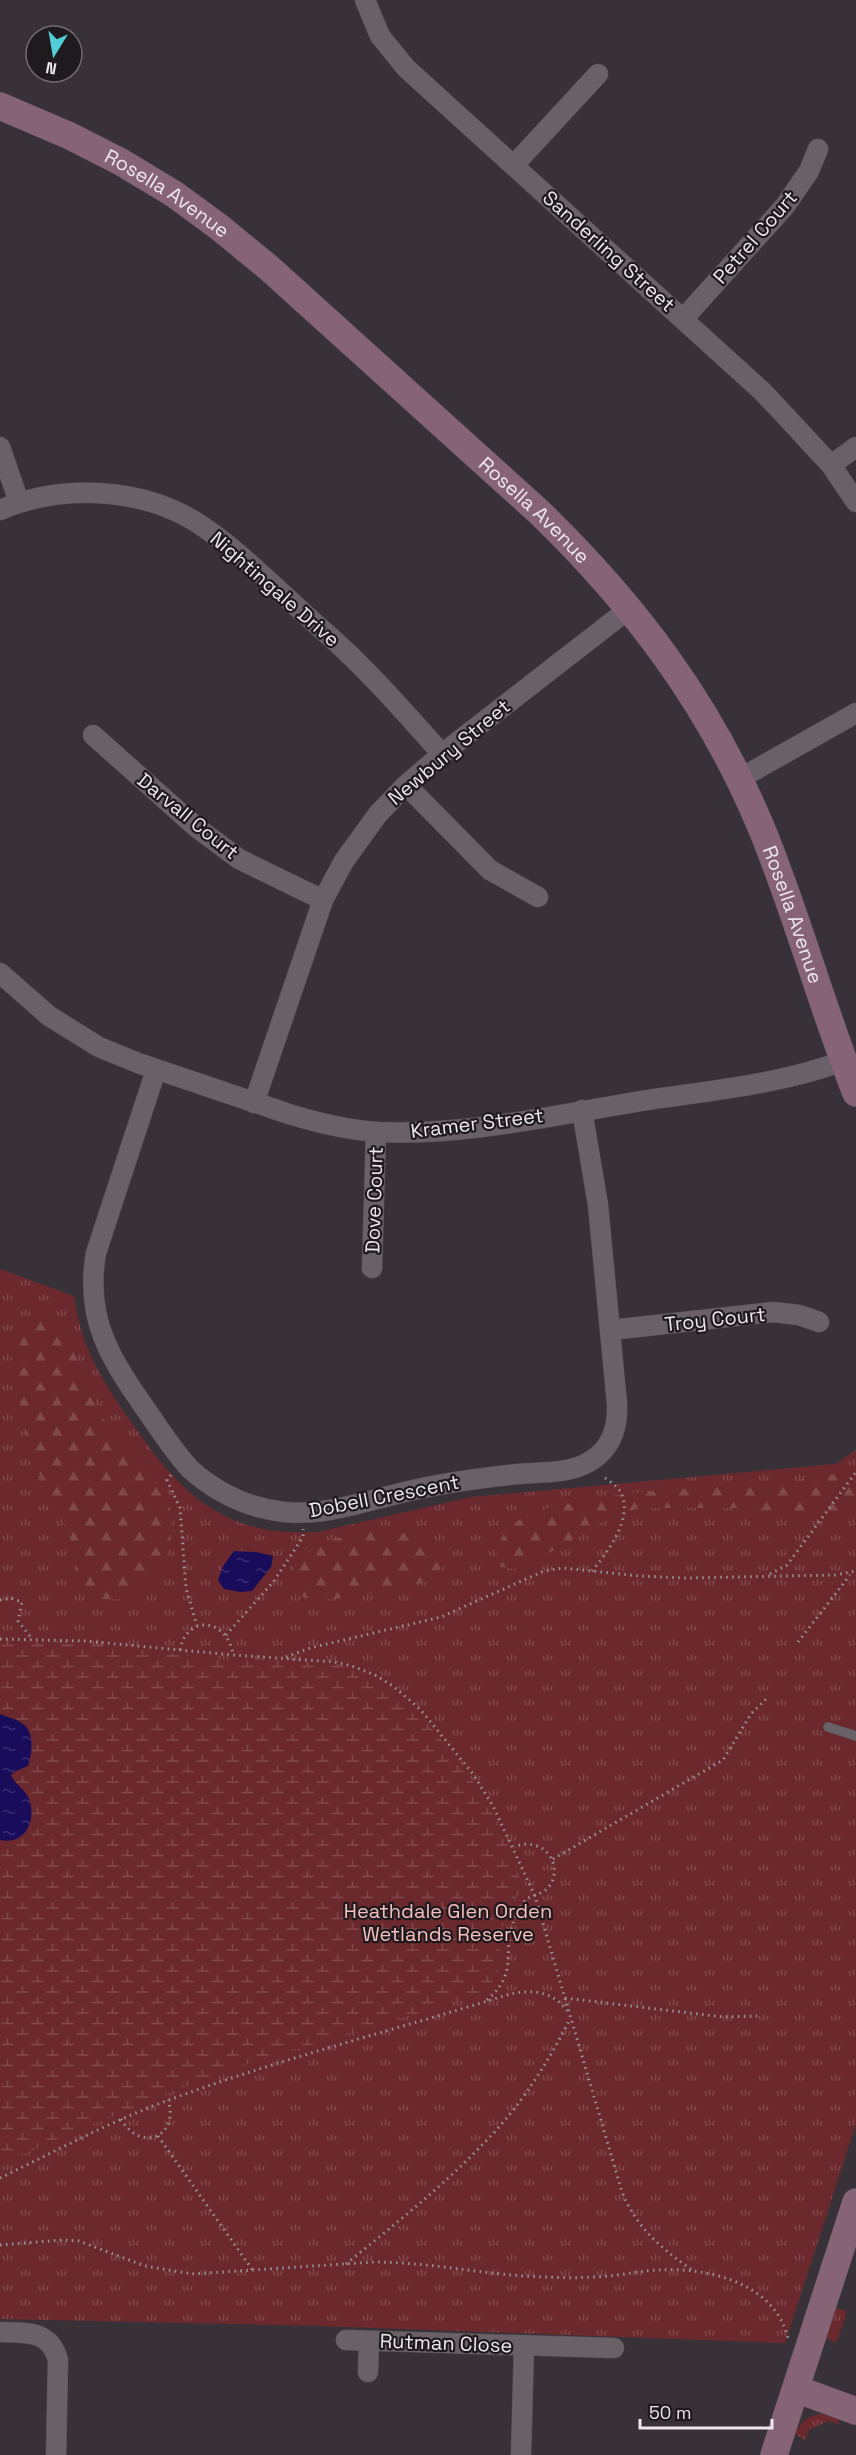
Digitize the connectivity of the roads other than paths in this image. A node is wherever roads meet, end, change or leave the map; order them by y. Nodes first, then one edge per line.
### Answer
1 (365, 0) edge
2 (598, 74) dead end
3 (0, 106) edge
4 (818, 149) dead end
5 (514, 165) junction
6 (683, 319) junction
7 (0, 447) edge
8 (856, 447) edge
9 (831, 465) junction
10 (19, 502) junction
11 (856, 502) edge
12 (0, 510) edge
13 (630, 608) junction
14 (856, 713) edge
15 (93, 735) dead end
16 (442, 754) junction
17 (740, 779) junction
18 (406, 785) junction
19 (538, 897) dead end
20 (323, 900) junction
21 (4, 985) edge
22 (843, 1061) junction
23 (156, 1070) junction
24 (856, 1093) edge
25 (255, 1103) junction
26 (582, 1110) junction
27 (376, 1132) junction
28 (372, 1269) dead end
29 (819, 1322) dead end
30 (611, 1330) junction
31 (828, 1727) dead end
32 (856, 1736) edge
33 (856, 2202) edge
34 (0, 2332) edge
35 (346, 2340) dead end
36 (369, 2341) junction
37 (524, 2346) junction
38 (614, 2348) dead end
39 (368, 2372) dead end
40 (796, 2389) junction
41 (856, 2411) edge
42 (56, 2455) edge
43 (520, 2455) edge
44 (774, 2455) edge

1 - 5 street, Sanderling Street
2 - 5 street
3 - 13 street, Rosella Avenue
4 - 6 street, Petrel Court
5 - 6 street, Sanderling Street
6 - 9 street, Sanderling Street
7 - 10 street
8 - 9 street
9 - 11 street, Sanderling Street
10 - 12 street, Nightingale Drive
10 - 16 street, Nightingale Drive
13 - 16 street, Newbury Street
13 - 17 street, Rosella Avenue
14 - 17 street
15 - 20 street, Darvall Court
16 - 18 street, Newbury Street
17 - 22 street, Rosella Avenue
18 - 19 street
18 - 20 street, Newbury Street
20 - 25 street, Newbury Street
21 - 23 street, Kramer Street
22 - 24 street, Rosella Avenue
22 - 26 street, Kramer Street
23 - 25 street, Kramer Street
23 - 30 street, Dobell Crescent
25 - 27 street, Kramer Street
26 - 27 street, Kramer Street
26 - 30 street, Dobell Crescent
27 - 28 street, Dove Court
29 - 30 street, Troy Court
31 - 32 lane
33 - 40 street
34 - 42 street
35 - 36 street, Rutman Close
36 - 37 street, Rutman Close
36 - 39 street, Rutman Close
37 - 38 street, Rutman Close
37 - 43 street, Rutman Close
40 - 41 street
40 - 44 street

